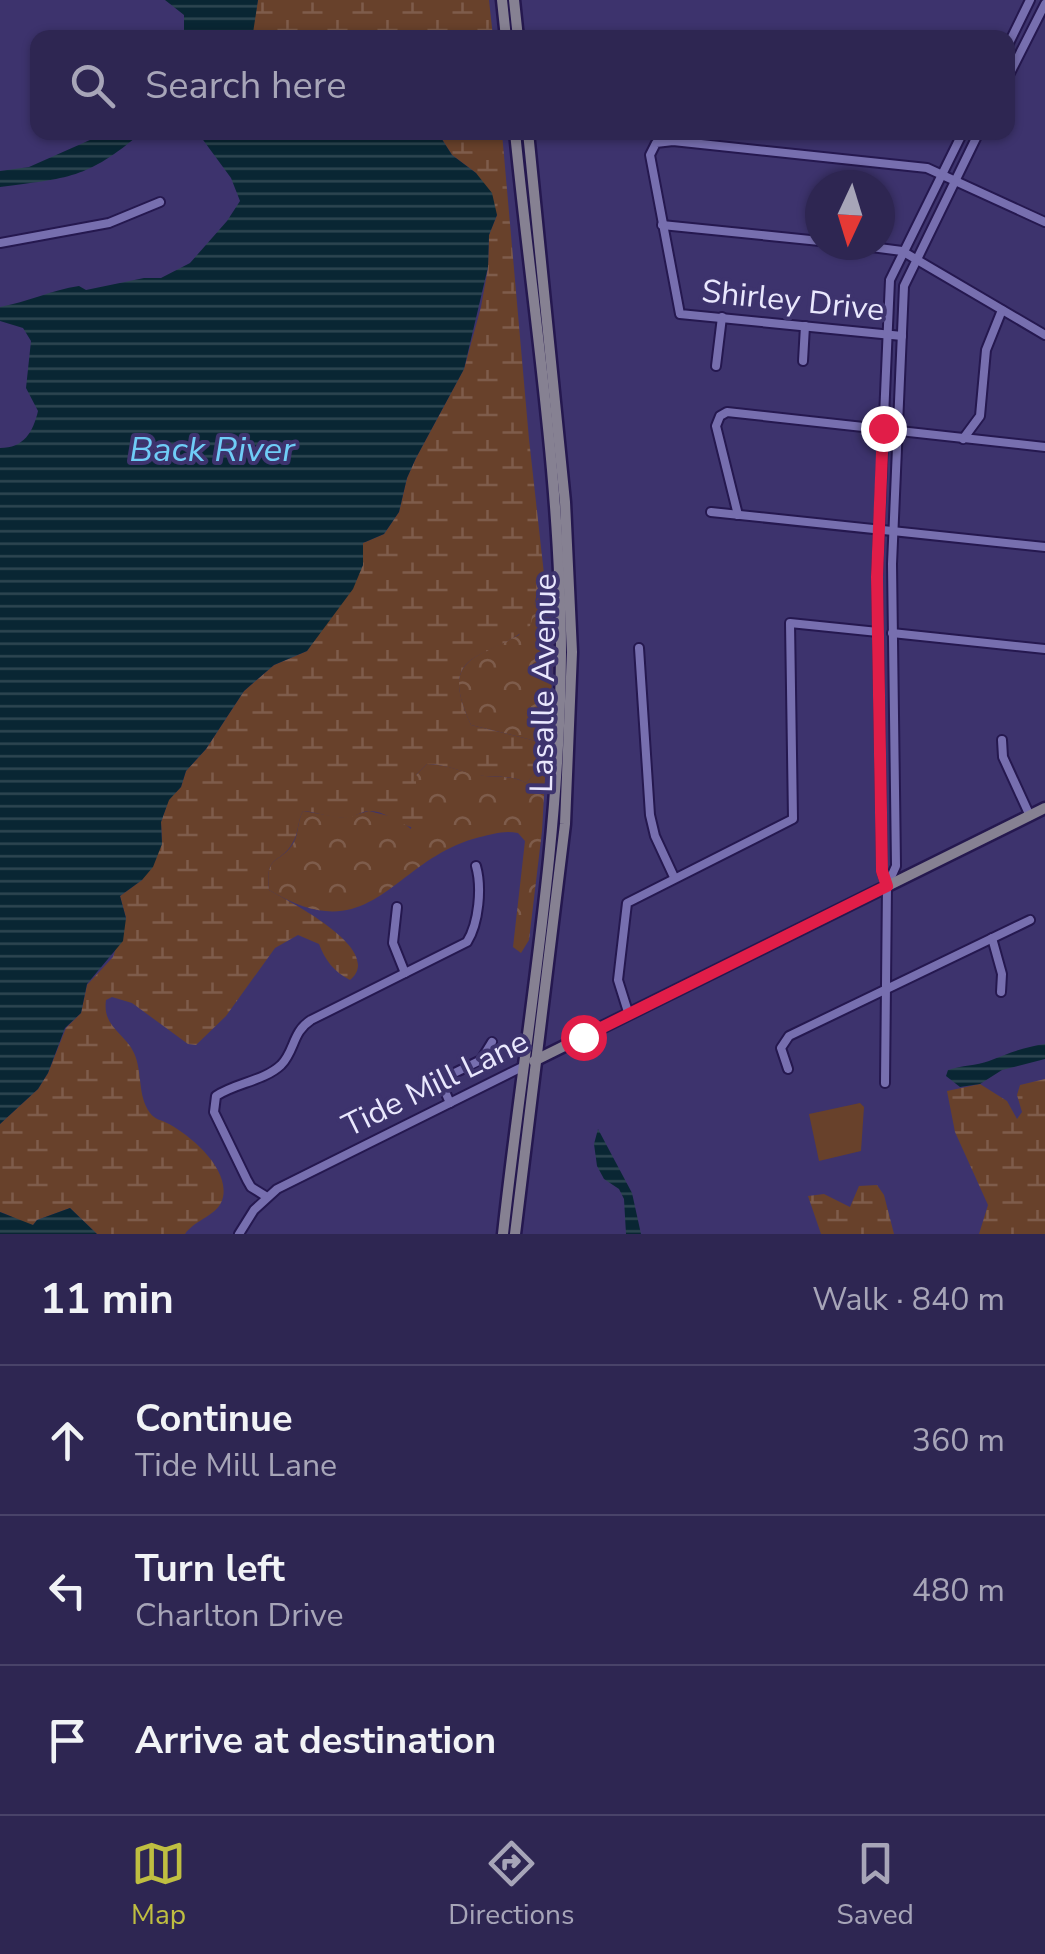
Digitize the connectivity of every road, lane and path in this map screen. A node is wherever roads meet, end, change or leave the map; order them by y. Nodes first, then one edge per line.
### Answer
1 (502, 0) edge
2 (514, 0) edge
3 (1030, 0) edge
4 (1045, 4) edge
5 (505, 30) edge
6 (517, 30) edge
7 (1015, 31) edge
8 (1015, 63) edge
9 (516, 140) edge
10 (529, 140) edge
11 (959, 140) edge
12 (975, 140) edge
13 (942, 173) junction
14 (954, 182) junction
15 (160, 202) dead end
16 (1045, 222) edge
17 (662, 224) junction
18 (805, 239) edge
19 (0, 243) edge
20 (895, 250) edge
21 (902, 251) junction
22 (916, 258) junction
23 (1002, 310) junction
24 (722, 317) junction
25 (806, 326) junction
26 (887, 335) junction
27 (1045, 335) edge
28 (902, 336) junction
29 (803, 360) dead end
30 (716, 366) dead end
31 (883, 428) junction
32 (898, 430) junction
33 (963, 439) junction
34 (1045, 447) edge
35 (711, 512) dead end
36 (738, 514) junction
37 (878, 529) junction
38 (893, 530) junction
39 (1045, 547) edge
40 (878, 632) junction
41 (892, 633) junction
42 (639, 648) dead end
43 (1045, 649) edge
44 (1002, 740) dead end
45 (1045, 808) edge
46 (1030, 816) junction
47 (476, 866) dead end
48 (674, 877) junction
49 (887, 886) junction
50 (398, 907) dead end
51 (1030, 920) dead end
52 (992, 938) junction
53 (405, 974) junction
54 (886, 991) junction
55 (1001, 992) dead end
56 (629, 1014) junction
57 (887, 1034) junction
58 (900, 1034) dead end
59 (492, 1042) dead end
60 (538, 1060) junction
61 (524, 1066) junction
62 (788, 1069) dead end
63 (886, 1083) dead end
64 (450, 1102) junction
65 (267, 1198) junction
66 (240, 1234) edge
67 (503, 1234) edge
68 (515, 1234) edge

1 - 5 main road
2 - 6 main road
3 - 7 street
4 - 8 street
9 - 61 main road, Lasalle Avenue
10 - 60 main road, Lasalle Avenue
11 - 13 street
12 - 14 street
13 - 14 street
13 - 17 street
13 - 21 street
14 - 16 street
14 - 22 street
15 - 19 street
17 - 18 street
17 - 24 street, Shirley Drive
20 - 21 street
21 - 22 street
21 - 26 street
22 - 23 street
22 - 28 street
23 - 27 street
23 - 33 street
24 - 25 street, Shirley Drive
24 - 30 street
25 - 26 street, Shirley Drive
25 - 29 street
26 - 28 street, Shirley Drive
26 - 31 street
28 - 32 street
31 - 32 street
31 - 36 street
31 - 37 street
32 - 33 street
32 - 38 street
33 - 34 street
35 - 36 street
36 - 37 street
37 - 38 street
37 - 40 street
38 - 39 street
38 - 41 street
40 - 41 street
40 - 48 street
40 - 49 street
41 - 43 street
41 - 49 street
42 - 48 street
44 - 46 street
45 - 46 main road, Tide Mill Lane
46 - 49 main road, Tide Mill Lane
47 - 53 street
48 - 56 street
49 - 54 street
49 - 56 main road, Tide Mill Lane
50 - 53 street
51 - 52 street
52 - 54 street
52 - 55 street
53 - 65 street
54 - 57 street
54 - 62 street
56 - 60 main road, Tide Mill Lane
57 - 58 street
57 - 63 street
59 - 64 street
60 - 61 main road, Tide Mill Lane
60 - 68 main road, Lasalle Avenue
61 - 64 street, Tide Mill Lane
61 - 67 main road, Lasalle Avenue
64 - 65 street, Tide Mill Lane
65 - 66 street, Tide Mill Lane

